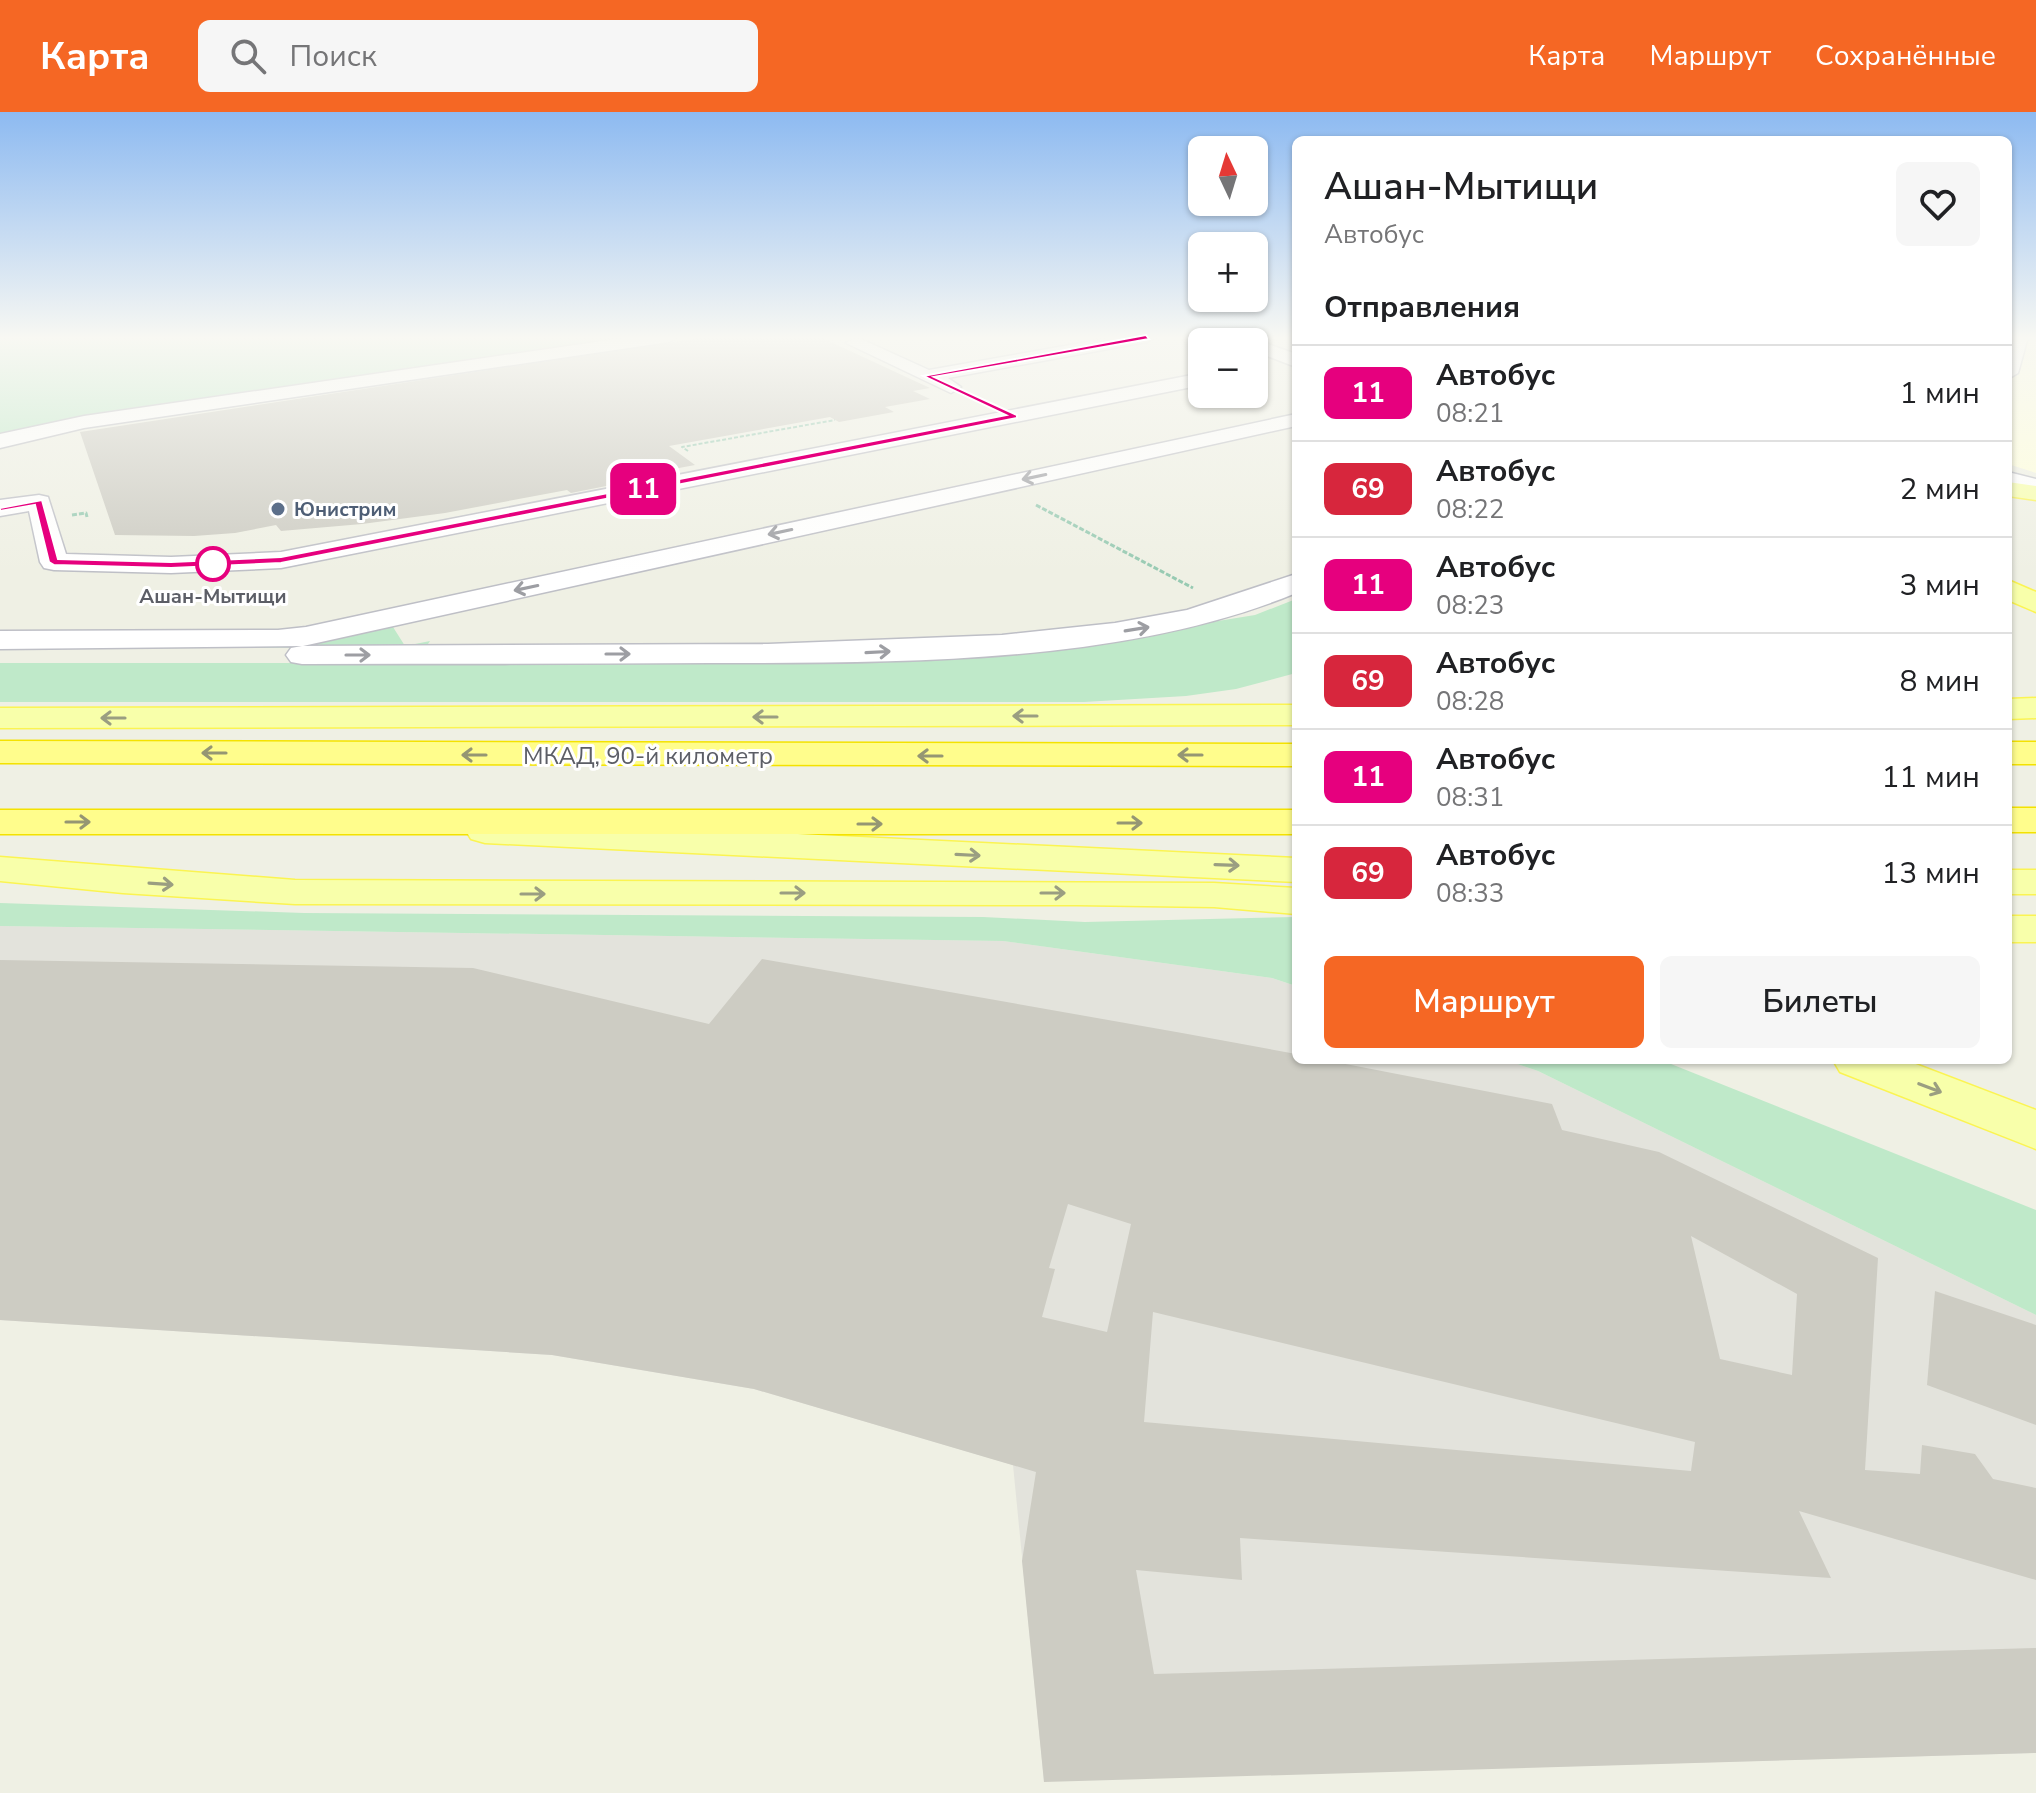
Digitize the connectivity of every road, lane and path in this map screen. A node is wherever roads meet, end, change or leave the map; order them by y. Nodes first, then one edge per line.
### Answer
1 (129, 415) edge
2 (1014, 416) edge
3 (835, 420) dead end
4 (828, 421) dead end
5 (1292, 421) edge
6 (0, 441) edge
7 (2012, 480) edge
8 (998, 485) junction
9 (2036, 487) edge
10 (2012, 490) edge
11 (2036, 493) edge
12 (0, 508) edge
13 (1292, 585) edge
14 (2012, 594) edge
15 (2036, 605) edge
16 (1233, 609) junction
17 (0, 640) edge
18 (0, 655) edge
19 (1292, 700) edge
20 (1292, 715) edge
21 (1103, 716) junction
22 (0, 718) edge
23 (0, 752) edge
24 (1292, 753) edge
25 (2012, 753) edge
26 (2036, 753) edge
27 (2012, 820) edge
28 (2036, 820) edge
29 (0, 822) edge
30 (1292, 822) edge
31 (330, 823) junction
32 (0, 869) edge
33 (1292, 870) edge
34 (2012, 882) edge
35 (2036, 882) edge
36 (1292, 901) edge
37 (2012, 929) edge
38 (2036, 929) edge
39 (1867, 1064) edge
40 (2036, 1130) edge

1 - 6 street
2 - 12 street
3 - 4 path
5 -> 8 street
7 - 9 street
8 - 16 path
8 -> 17 street
10 - 11 main road
13 - 16 street
14 - 15 main road
18 -> 16 street
19 - 21 main road
20 - 21 main road
21 -> 22 main road
24 -> 23 highway, МКАД, 90-й километр
25 - 26 highway
27 - 28 highway
29 -> 31 highway
31 -> 30 highway
31 -> 33 main road
32 -> 36 main road
34 - 35 main road
37 - 38 main road
39 -> 40 main road

